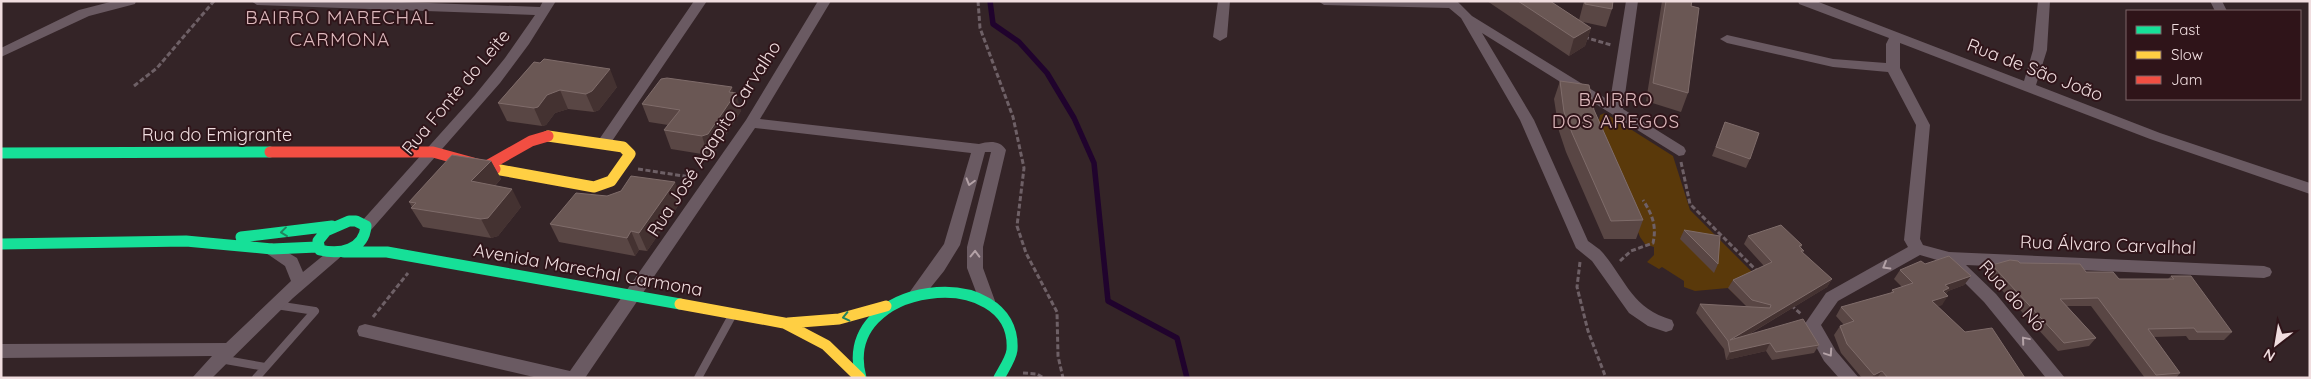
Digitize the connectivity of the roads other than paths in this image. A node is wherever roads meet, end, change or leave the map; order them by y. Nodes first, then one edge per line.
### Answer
1 (130, 1) edge
2 (257, 1) edge
3 (702, 1) edge
4 (825, 1) edge
5 (1224, 1) edge
6 (1324, 1) edge
7 (1632, 1) edge
8 (1804, 1) edge
9 (2044, 1) edge
10 (1346, 2) edge
11 (1450, 3) edge
12 (495, 5) edge
13 (547, 6) edge
14 (1466, 16) junction
15 (1220, 37) dead end
16 (1896, 37) junction
17 (1727, 40) dead end
18 (1, 53) edge
19 (1893, 68) junction
20 (2029, 87) junction
21 (1616, 110) junction
22 (751, 123) junction
23 (602, 144) junction
24 (979, 148) junction
25 (1679, 151) road end
26 (433, 152) junction
27 (1, 153) edge
28 (485, 167) junction
29 (2310, 189) edge
30 (384, 202) junction
31 (348, 221) junction
32 (332, 226) junction
33 (366, 230) junction
34 (186, 242) junction
35 (1, 244) edge
36 (318, 248) junction
37 (272, 249) junction
38 (1918, 250) junction
39 (387, 252) junction
40 (340, 253) junction
41 (1949, 258) junction
42 (2264, 272) dead end
43 (298, 279) junction
44 (917, 293) junction
45 (632, 296) junction
46 (282, 300) junction
47 (987, 301) junction
48 (893, 303) junction
49 (733, 314) junction
50 (784, 323) junction
51 (1666, 325) dead end
52 (365, 331) road end
53 (1, 351) edge
54 (223, 355) junction
55 (265, 367) junction
56 (202, 378) edge
57 (256, 378) edge
58 (569, 378) edge
59 (575, 378) edge
60 (698, 378) edge
61 (860, 378) edge
62 (999, 378) edge
63 (1850, 378) edge
64 (2056, 378) edge

1 - 18 street
2 - 12 street
3 - 23 street
4 - 22 street, Rua José Agapito Carvalho
5 - 15 street
6 - 10 street
7 - 21 street
8 - 16 street, Rua de São João
9 - 20 street
10 - 11 street
11 - 14 street
12 - 13 street
13 - 26 street, Rua Fonte do Leite
14 - 21 street
14 - 51 street
16 - 19 street
16 - 20 street, Rua de São João
17 - 19 street
19 - 38 street
20 - 29 street, Rua de São João
21 - 25 street
22 - 24 street
22 - 45 street, Rua José Agapito Carvalho
23 - 28 street
23 - 28 street, Rua do Emigrante
24 -> 44 street
47 -> 24 street
26 - 27 street, Rua do Emigrante
26 - 28 street, Rua do Emigrante
26 - 30 street, Rua Fonte do Leite
30 - 31 street
30 - 33 street
31 - 32 street
31 - 33 street
32 -> 34 street
32 - 36 street
33 - 39 street
33 - 40 street
34 - 35 street
34 - 37 street
36 - 37 street
36 - 40 street, Avenida Marechal Carmona
36 - 43 street
37 - 43 street
38 - 41 street, Rua do Nó
38 -> 63 street
39 - 40 street, Avenida Marechal Carmona
39 - 45 street, Avenida Marechal Carmona
40 - 46 street
41 - 42 street, Rua Álvaro Carvalhal
64 -> 41 street, Rua do Nó
43 - 46 street
44 - 47 street
44 - 48 street
45 - 49 street, Avenida Marechal Carmona
45 - 59 street, Rua José Agapito Carvalho
46 - 54 street
46 - 55 lane
47 - 62 street
48 -> 50 street, Avenida Marechal Carmona
48 - 61 street
49 - 50 street, Avenida Marechal Carmona
49 - 60 lane
50 - 61 street, Avenida Marechal Carmona
52 - 58 street
53 - 54 street
54 - 55 lane
54 - 56 street
55 - 57 lane

